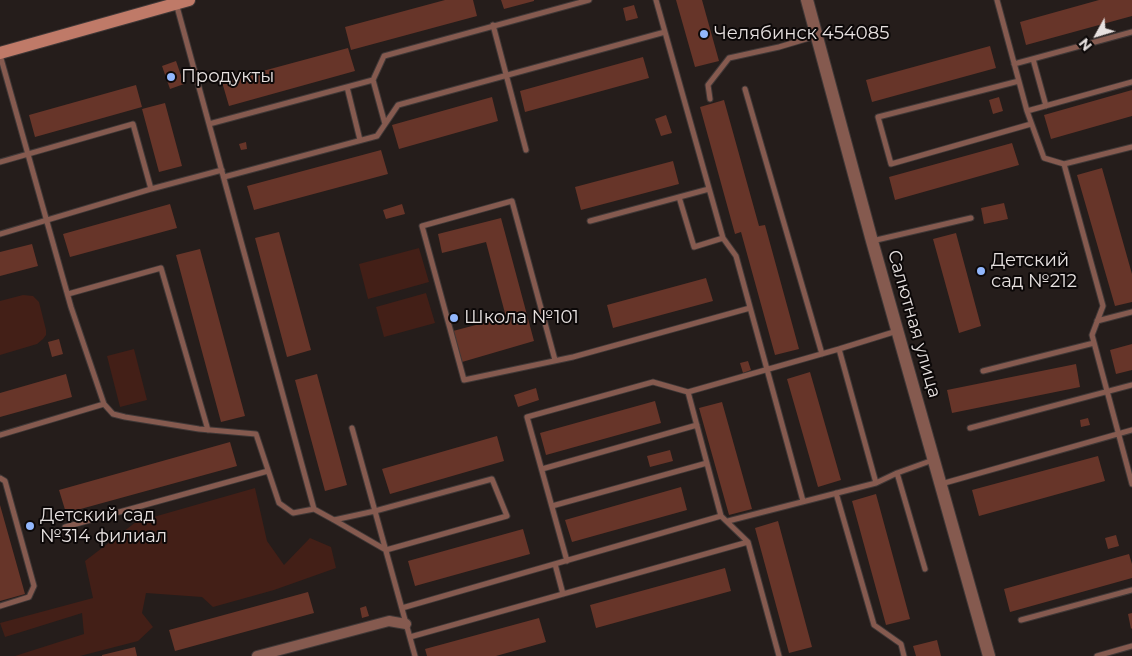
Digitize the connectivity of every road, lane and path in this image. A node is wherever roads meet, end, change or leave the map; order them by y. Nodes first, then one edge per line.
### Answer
1 (189, 0) edge
2 (589, 0) edge
3 (656, 0) edge
4 (807, 0) edge
5 (997, 0) edge
6 (176, 2) edge
7 (493, 26) junction
8 (665, 32) junction
9 (1132, 32) edge
10 (816, 35) junction
11 (0, 54) edge
12 (1033, 59) junction
13 (1014, 64) junction
14 (508, 75) junction
15 (373, 80) junction
16 (1019, 81) junction
17 (1132, 82) edge
18 (347, 88) junction
19 (745, 89) dead end
20 (710, 99) dead end
21 (1046, 106) junction
22 (1027, 111) junction
23 (209, 124) junction
24 (385, 124) junction
25 (1031, 124) junction
26 (360, 140) junction
27 (1132, 147) edge
28 (526, 150) dead end
29 (27, 154) junction
30 (0, 162) edge
31 (1064, 164) junction
32 (222, 170) junction
33 (224, 177) junction
34 (151, 189) junction
35 (709, 189) junction
36 (680, 197) junction
37 (971, 218) dead end
38 (46, 220) junction
39 (590, 221) dead end
40 (0, 234) edge
41 (723, 238) junction
42 (872, 241) junction
43 (68, 294) junction
44 (750, 308) junction
45 (1132, 312) edge
46 (1097, 321) junction
47 (897, 330) junction
48 (1094, 343) junction
49 (839, 349) junction
50 (822, 354) junction
51 (556, 360) junction
52 (768, 370) junction
53 (982, 371) dead end
54 (1132, 385) edge
55 (688, 392) junction
56 (1107, 392) junction
57 (104, 404) junction
58 (697, 425) junction
59 (352, 428) dead end
60 (970, 428) dead end
61 (208, 430) junction
62 (1132, 430) edge
63 (1118, 434) junction
64 (0, 435) edge
65 (934, 460) junction
66 (707, 464) junction
67 (542, 469) junction
68 (268, 471) junction
69 (897, 473) junction
70 (0, 478) edge
71 (876, 483) junction
72 (941, 484) junction
73 (1132, 484) edge
74 (836, 493) junction
75 (803, 501) junction
76 (552, 506) junction
77 (314, 509) junction
78 (375, 511) junction
79 (721, 516) junction
80 (334, 520) junction
81 (728, 521) junction
82 (65, 527) dead end
83 (748, 542) junction
84 (386, 550) junction
85 (567, 561) junction
86 (555, 564) junction
87 (925, 569) dead end
88 (1132, 590) edge
89 (563, 594) junction
90 (0, 606) edge
91 (402, 608) junction
92 (1020, 620) dead end
93 (406, 624) junction
94 (410, 637) junction
95 (1132, 646) edge
96 (260, 656) edge
97 (415, 656) edge
98 (778, 656) edge
99 (904, 656) edge
100 (989, 656) edge
101 (1097, 656) edge

1 - 6 main road
2 - 7 lane
3 - 8 lane
4 - 10 street, Салютная улица
5 - 13 lane
6 - 11 main road
6 - 23 lane
7 - 14 lane
7 - 15 lane
8 - 14 lane
8 - 35 lane
9 - 12 lane
10 - 20 lane
10 - 42 street, Салютная улица
11 - 29 lane
12 - 13 lane
12 - 21 lane
13 - 16 lane
14 - 24 lane
14 - 28 lane
15 - 18 lane
15 - 24 lane
16 - 22 lane
16 - 25 lane
17 - 21 lane
18 - 23 lane
18 - 26 lane
19 - 50 lane
21 - 22 lane
22 - 25 lane
23 - 32 lane
24 - 26 lane
25 - 31 lane
26 - 33 lane
27 - 31 lane
29 - 30 lane
29 - 34 lane
29 - 38 lane
31 - 46 lane
32 - 33 lane
32 - 34 lane
33 - 77 lane
34 - 38 lane
35 - 36 lane
35 - 41 lane
36 - 39 lane
36 - 41 lane
37 - 42 lane
38 - 40 lane
38 - 43 lane
41 - 44 lane
42 - 47 street, Салютная улица
43 - 57 lane
43 - 61 lane
44 - 51 lane
44 - 52 lane
45 - 46 lane
46 - 48 lane
47 - 49 lane
47 - 65 street, Салютная улица
48 - 53 lane
48 - 56 lane
49 - 50 lane
49 - 71 lane
50 - 52 lane
51 - 51 lane
52 - 55 lane
52 - 75 lane
54 - 56 lane
55 - 58 lane
55 - 67 lane
56 - 60 lane
56 - 63 lane
57 - 61 lane
57 - 64 lane
58 - 66 lane
58 - 67 lane
59 - 78 lane
61 - 68 lane
62 - 63 lane
63 - 72 lane
63 - 73 lane
65 - 69 lane
65 - 72 street, Салютная улица
66 - 76 lane
66 - 79 lane
67 - 76 lane
68 - 77 lane
68 - 82 lane
69 - 71 lane
69 - 87 lane
70 - 90 lane
71 - 74 lane
72 - 100 street, Салютная улица
74 - 75 lane
74 - 99 lane
75 - 81 lane
76 - 85 lane
77 - 80 lane
78 - 80 lane
78 - 84 lane
78 - 84 lane
79 - 81 lane
79 - 85 lane
80 - 84 lane
81 - 83 lane
83 - 89 lane
83 - 98 lane
84 - 91 lane
85 - 86 lane
86 - 89 lane
86 - 91 lane
88 - 92 lane
89 - 94 lane
91 - 93 lane
93 - 94 lane
93 - 96 street
94 - 97 lane
95 - 101 lane

